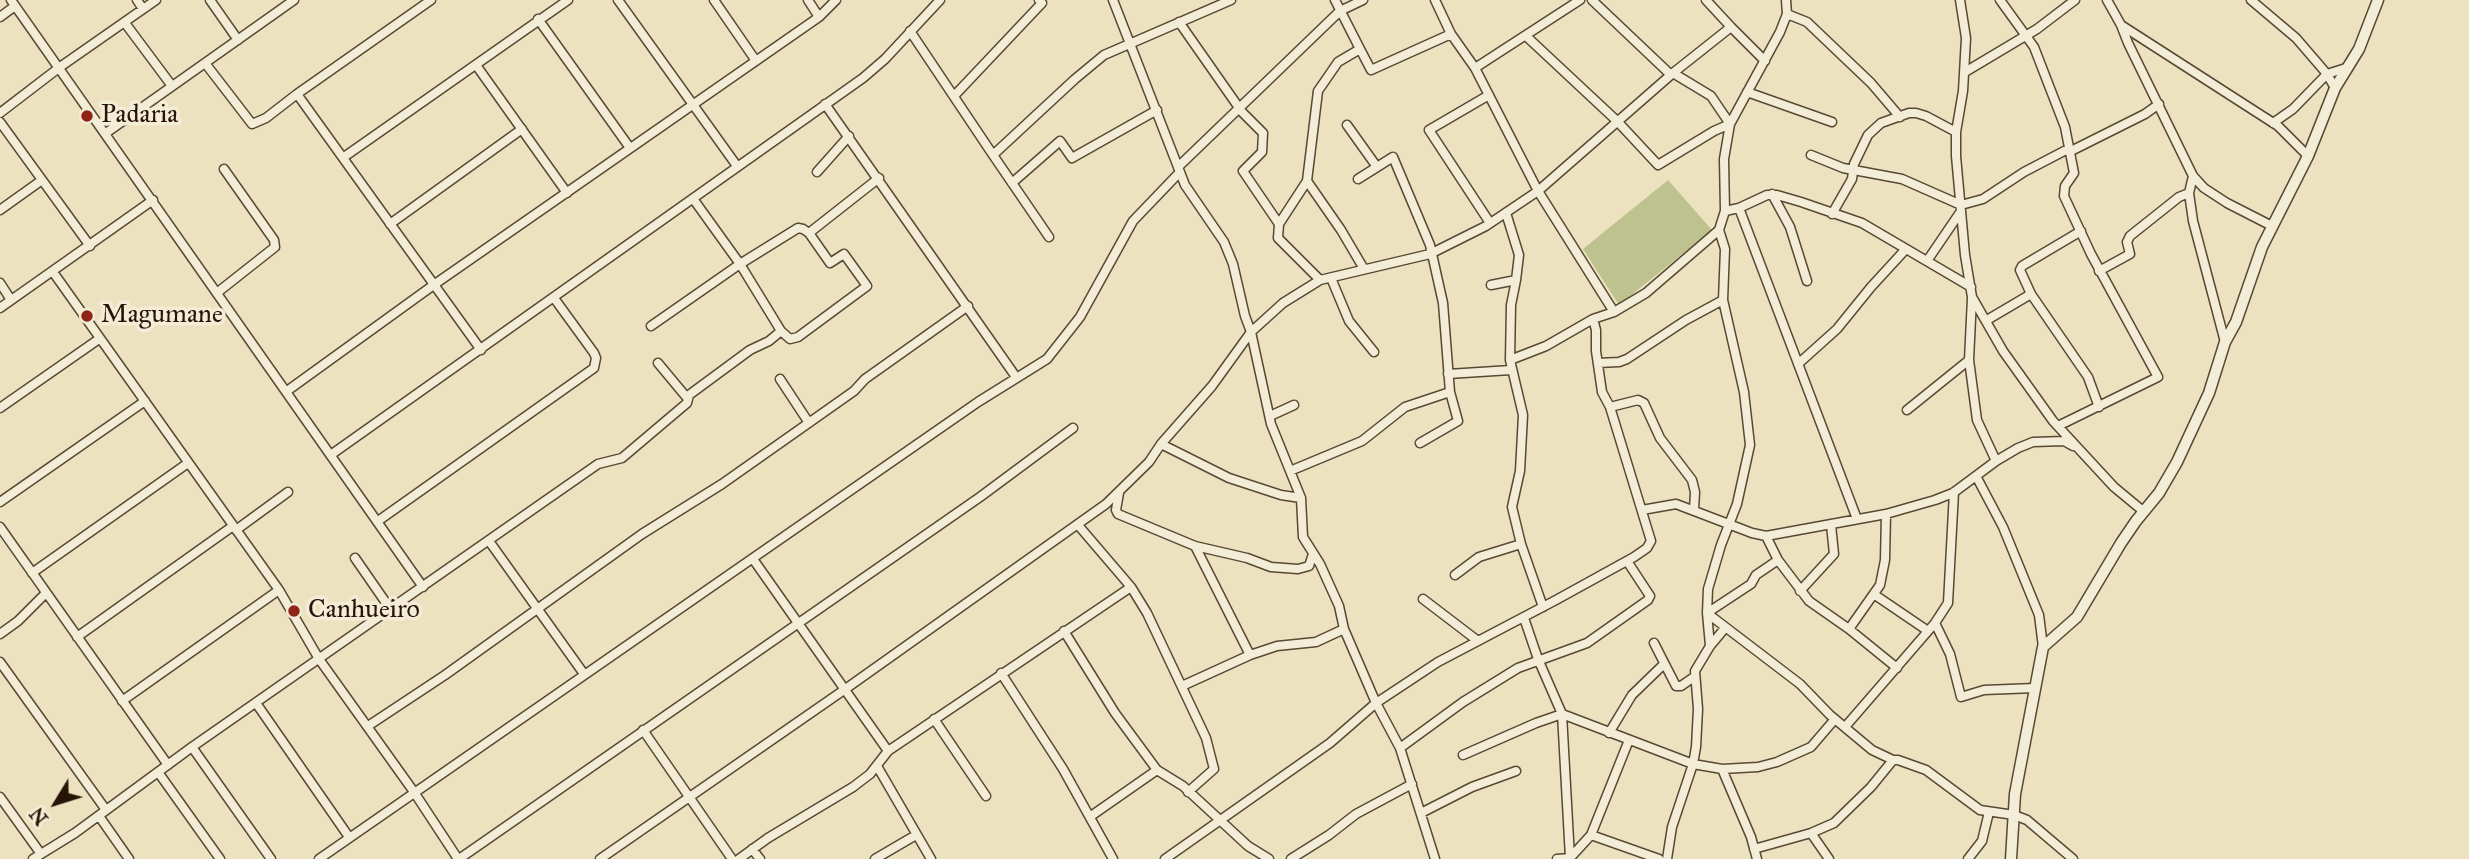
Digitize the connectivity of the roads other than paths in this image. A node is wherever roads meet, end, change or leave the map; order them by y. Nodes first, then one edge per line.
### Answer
1 (137, 0) edge
2 (156, 0) edge
3 (210, 0) edge
4 (294, 0) edge
5 (431, 0) edge
6 (568, 0) edge
7 (618, 0) edge
8 (714, 0) edge
9 (808, 0) edge
10 (836, 0) edge
11 (940, 0) edge
12 (1039, 0) edge
13 (1113, 0) edge
14 (1231, 0) edge
15 (1335, 0) edge
16 (1363, 0) edge
17 (1435, 0) edge
18 (1580, 0) edge
19 (1592, 0) edge
20 (1706, 0) edge
21 (1786, 0) edge
22 (1960, 0) edge
23 (2000, 0) edge
24 (2075, 0) edge
25 (2107, 0) edge
26 (2251, 0) edge
27 (2378, 0) edge
28 (13, 3) edge
29 (2263, 3) edge
30 (1342, 6) edge
31 (144, 9) junction
32 (1787, 13) junction
33 (0, 17) edge
34 (819, 17) junction
35 (538, 19) junction
36 (1179, 22) junction
37 (125, 23) junction
38 (2121, 25) junction
39 (1731, 27) junction
40 (910, 30) junction
41 (1451, 34) junction
42 (2026, 34) junction
43 (1526, 36) junction
44 (238, 40) junction
45 (1128, 43) junction
46 (1360, 49) junction
47 (756, 61) junction
48 (1765, 61) junction
49 (205, 64) junction
50 (475, 65) junction
51 (60, 66) junction
52 (1475, 68) junction
53 (2346, 68) junction
54 (1965, 72) junction
55 (1672, 74) junction
56 (2327, 74) junction
57 (172, 86) junction
58 (2335, 88) junction
59 (1747, 92) junction
60 (297, 94) junction
61 (955, 95) junction
62 (1489, 95) junction
63 (693, 104) junction
64 (825, 104) junction
65 (2159, 104) junction
66 (1239, 108) junction
67 (1157, 110) junction
68 (0, 113) edge
69 (1899, 117) junction
70 (1618, 121) junction
71 (0, 122) edge
72 (1832, 122) dead end
73 (2273, 123) junction
74 (1730, 124) junction
75 (1346, 125) dead end
76 (522, 130) junction
77 (1956, 132) junction
78 (106, 133) junction
79 (849, 136) junction
80 (630, 148) junction
81 (2069, 150) junction
82 (993, 155) junction
83 (1811, 155) dead end
84 (2308, 156) junction
85 (344, 157) junction
86 (737, 166) junction
87 (1377, 167) junction
88 (224, 169) dead end
89 (1179, 170) junction
90 (1854, 170) junction
91 (817, 172) dead end
92 (2193, 176) junction
93 (879, 178) junction
94 (1358, 179) dead end
95 (42, 180) junction
96 (1307, 181) junction
97 (1012, 183) junction
98 (1538, 191) junction
99 (2189, 192) junction
100 (567, 193) junction
101 (1772, 194) junction
102 (153, 200) junction
103 (694, 200) junction
104 (1739, 208) junction
105 (1961, 208) junction
106 (0, 210) edge
107 (1725, 211) junction
108 (1506, 213) junction
109 (1832, 214) junction
110 (1490, 223) junction
111 (390, 224) junction
112 (1279, 224) junction
113 (2272, 226) junction
114 (1719, 230) junction
115 (2081, 231) junction
116 (809, 233) junction
117 (1049, 237) dead end
118 (90, 246) junction
119 (1905, 250) junction
120 (1430, 254) junction
121 (1927, 261) junction
122 (740, 264) junction
123 (1364, 270) junction
124 (2099, 271) junction
125 (53, 272) junction
126 (1331, 278) junction
127 (1320, 280) junction
128 (1516, 280) junction
129 (1807, 281) dead end
130 (0, 284) edge
131 (435, 284) junction
132 (1491, 285) dead end
133 (218, 292) junction
134 (1971, 292) junction
135 (2031, 294) junction
136 (554, 298) junction
137 (11, 300) junction
138 (1723, 300) junction
139 (968, 306) junction
140 (0, 308) edge
141 (1614, 312) junction
142 (1593, 319) junction
143 (1987, 320) junction
144 (651, 326) dead end
145 (781, 331) junction
146 (1251, 332) junction
147 (99, 339) junction
148 (2225, 342) junction
149 (481, 350) junction
150 (1374, 352) dead end
151 (1969, 359) junction
152 (1510, 360) junction
153 (658, 363) dead end
154 (1598, 363) junction
155 (1798, 365) junction
156 (1511, 370) junction
157 (1448, 374) junction
158 (1016, 377) junction
159 (780, 379) dead end
160 (286, 391) junction
161 (1450, 391) junction
162 (688, 400) junction
163 (145, 401) junction
164 (1294, 405) dead end
165 (1610, 407) junction
166 (2099, 407) junction
167 (0, 408) edge
168 (1907, 410) dead end
169 (1269, 416) junction
170 (809, 423) junction
171 (2058, 426) junction
172 (1073, 428) dead end
173 (1420, 443) dead end
174 (1161, 444) junction
175 (2078, 448) junction
176 (332, 454) junction
177 (1996, 461) junction
178 (188, 463) junction
179 (1290, 471) junction
180 (1976, 476) junction
181 (288, 492) dead end
182 (1120, 492) junction
183 (1954, 492) junction
184 (1301, 498) junction
185 (0, 502) edge
186 (1642, 510) junction
187 (1694, 510) junction
188 (2143, 511) junction
189 (1886, 514) junction
190 (1857, 519) junction
191 (378, 521) junction
192 (1078, 525) junction
193 (1730, 525) junction
194 (1831, 525) junction
195 (0, 527) edge
196 (235, 528) junction
197 (1766, 536) junction
198 (489, 541) junction
199 (1521, 544) junction
200 (1195, 546) junction
201 (1313, 554) junction
202 (355, 558) dead end
203 (753, 559) junction
204 (1778, 560) junction
205 (1628, 561) junction
206 (32, 573) junction
207 (1455, 575) dead end
208 (424, 587) junction
209 (1130, 587) junction
210 (279, 590) junction
211 (1800, 591) junction
212 (46, 593) junction
213 (1875, 595) junction
214 (1423, 599) dead end
215 (1543, 607) junction
216 (391, 610) junction
217 (538, 610) junction
218 (1707, 613) junction
219 (1524, 618) junction
220 (797, 623) junction
221 (1935, 624) junction
222 (1725, 628) junction
223 (1344, 629) junction
224 (1849, 629) junction
225 (1064, 631) junction
226 (1928, 631) junction
227 (0, 634) edge
228 (78, 637) junction
229 (1478, 641) junction
230 (1654, 643) dead end
231 (1710, 646) junction
232 (2043, 647) junction
233 (1250, 655) junction
234 (318, 659) junction
235 (1538, 659) junction
236 (0, 662) edge
237 (1664, 664) junction
238 (1896, 668) junction
239 (1001, 673) junction
240 (584, 674) junction
241 (1694, 677) junction
242 (1182, 686) junction
243 (2035, 688) junction
244 (844, 690) junction
245 (122, 701) junction
246 (256, 703) junction
247 (1376, 704) junction
248 (1562, 714) junction
249 (934, 719) junction
250 (1835, 719) junction
251 (368, 726) junction
252 (1845, 727) junction
253 (643, 730) junction
254 (1609, 733) junction
255 (1629, 740) junction
256 (192, 747) junction
257 (1400, 748) junction
258 (888, 751) junction
259 (1463, 755) dead end
260 (1893, 760) junction
261 (1693, 764) junction
262 (167, 765) junction
263 (877, 766) junction
264 (1722, 769) junction
265 (1157, 770) junction
266 (1516, 771) dead end
267 (158, 772) junction
268 (1412, 785) junction
269 (414, 792) junction
270 (1188, 792) junction
271 (986, 796) dead end
272 (0, 797) edge
273 (690, 797) junction
274 (103, 813) junction
275 (1421, 813) junction
276 (1989, 813) junction
277 (2014, 815) junction
278 (1091, 816) junction
279 (1220, 821) junction
280 (1811, 833) junction
281 (916, 835) junction
282 (1591, 835) junction
283 (349, 837) junction
284 (751, 849) junction
285 (1754, 849) junction
286 (1180, 850) junction
287 (35, 858) edge
288 (1567, 858) edge
289 (129, 859) edge
290 (219, 859) edge
291 (271, 859) edge
292 (319, 859) edge
293 (459, 859) edge
294 (600, 859) edge
295 (732, 859) edge
296 (739, 859) edge
297 (760, 859) edge
298 (875, 859) edge
299 (930, 859) edge
300 (1113, 859) edge
301 (1165, 859) edge
302 (1184, 859) edge
303 (1269, 859) edge
304 (1291, 859) edge
305 (1435, 859) edge
306 (1557, 859) edge
307 (1659, 859) edge
308 (1667, 859) edge
309 (1757, 859) edge
310 (1829, 859) edge
311 (1968, 859) edge
312 (2011, 859) edge
313 (2073, 859) edge

1 - 31 street
2 - 31 street
3 - 44 street
4 - 44 street
5 - 60 street
6 - 35 street
7 - 63 street
8 - 47 street
9 - 34 street
10 - 34 street
11 - 40 street
12 - 61 street
13 - 45 street
14 - 36 street
15 - 30 street
16 - 30 street
17 - 41 street
18 - 43 street
19 - 55 street
20 - 39 street
21 - 32 street
22 - 54 street
23 - 42 street
24 - 42 street
25 - 38 street
26 - 29 street
27 - 53 street
28 - 33 street
28 - 51 street
29 - 56 street
30 - 46 street
30 - 66 street
31 - 37 street
32 - 48 street
32 - 69 street
34 - 47 street
35 - 50 street
35 - 80 street
36 - 45 street
36 - 66 street
37 - 51 street
37 - 57 street
38 - 65 street
38 - 73 street
39 - 48 street
39 - 55 street
40 - 61 street
40 - 64 street
41 - 46 street
41 - 52 street
42 - 54 street
42 - 81 street
43 - 52 street
43 - 70 street
44 - 49 street
45 - 67 street
45 - 82 street
46 - 96 street
47 - 63 street
48 - 59 street
49 - 57 street
49 - 60 street
50 - 76 street
50 - 85 street
51 - 68 street
51 - 78 street
52 - 62 street
53 - 56 street
53 - 58 street
54 - 77 street
55 - 70 street
55 - 74 street
56 - 58 street
56 - 73 street
57 - 78 street
58 - 84 street
59 - 72 street
59 - 74 street
60 - 85 street
61 - 82 street
62 - 98 street
62 - 110 street
63 - 80 street
63 - 86 street
64 - 79 street
64 - 86 street
65 - 81 street
65 - 92 street
66 - 89 street
66 - 112 street
67 - 89 street
67 - 97 street
69 - 77 street
69 - 90 street
70 - 74 street
70 - 98 street
71 - 95 street
73 - 84 street
74 - 107 street
75 - 87 street
76 - 100 street
76 - 111 street
77 - 105 street
78 - 102 street
79 - 91 street
79 - 93 street
80 - 100 street
81 - 105 street
81 - 115 street
82 - 97 street
83 - 90 street
84 - 113 street
85 - 111 street
86 - 103 street
87 - 94 street
87 - 120 street
88 - 133 street
89 - 146 street
89 - 158 street
90 - 105 street
90 - 109 street
92 - 99 street
92 - 113 street
93 - 116 street
93 - 139 street
95 - 106 street
95 - 118 street
96 - 112 street
96 - 123 street
97 - 117 street
98 - 108 street
98 - 141 street
99 - 124 street
99 - 148 street
100 - 131 street
101 - 104 street
101 - 109 street
101 - 129 street
102 - 118 street
102 - 133 street
103 - 122 street
103 - 136 street
104 - 107 street
104 - 155 street
105 - 121 street
105 - 134 street
107 - 114 street
108 - 110 street
108 - 128 street
109 - 119 street
110 - 120 street
111 - 131 street
112 - 127 street
113 - 148 street
114 - 138 street
114 - 141 street
115 - 124 street
115 - 135 street
116 - 122 street
116 - 145 street
118 - 125 street
119 - 121 street
119 - 155 street
120 - 123 street
120 - 157 street
121 - 134 street
122 - 144 street
122 - 145 street
123 - 126 street
124 - 166 street
125 - 137 street
125 - 147 street
126 - 127 street
126 - 150 street
127 - 146 street
128 - 132 street
128 - 152 street
130 - 137 street
131 - 149 street
131 - 160 street
133 - 160 street
134 - 143 street
134 - 151 street
135 - 143 street
135 - 166 street
136 - 149 street
136 - 191 street
137 - 140 street
138 - 154 street
138 - 193 street
139 - 158 street
139 - 170 street
141 - 142 street
142 - 152 street
142 - 154 street
143 - 171 street
145 - 162 street
146 - 169 street
146 - 174 street
147 - 163 street
147 - 167 street
148 - 188 street
149 - 176 street
151 - 168 street
151 - 177 street
152 - 156 street
153 - 162 street
154 - 165 street
155 - 190 street
156 - 157 street
156 - 199 street
157 - 161 street
158 - 203 street
159 - 170 street
160 - 176 street
161 - 173 street
161 - 179 street
162 - 198 street
163 - 178 street
163 - 185 street
164 - 169 street
165 - 186 street
165 - 187 street
166 - 171 street
169 - 179 street
170 - 217 street
171 - 175 street
172 - 220 street
174 - 182 street
174 - 184 street
175 - 177 street
175 - 188 street
176 - 191 street
177 - 180 street
178 - 196 street
178 - 206 street
179 - 184 street
180 - 183 street
180 - 232 street
181 - 196 street
182 - 192 street
182 - 200 street
183 - 189 street
183 - 221 street
184 - 201 street
186 - 187 street
186 - 205 street
187 - 193 street
188 - 232 street
189 - 190 street
189 - 213 street
190 - 194 street
191 - 208 street
192 - 209 street
192 - 244 street
193 - 197 street
193 - 218 street
194 - 197 street
194 - 211 street
195 - 206 street
196 - 210 street
196 - 228 street
197 - 204 street
198 - 208 street
198 - 217 street
199 - 207 street
199 - 215 street
200 - 201 street
200 - 233 street
201 - 223 street
202 - 216 street
203 - 220 street
203 - 240 street
204 - 211 street
204 - 218 street
205 - 215 street
205 - 235 street
206 - 212 street
208 - 216 street
209 - 225 street
209 - 242 street
210 - 234 street
210 - 245 street
211 - 224 street
212 - 227 street
212 - 228 street
213 - 224 street
213 - 226 street
214 - 229 street
215 - 219 street
216 - 234 street
217 - 240 street
217 - 251 street
218 - 222 street
218 - 231 street
219 - 229 street
219 - 235 street
220 - 244 street
220 - 253 street
221 - 226 street
221 - 243 street
222 - 231 street
222 - 250 street
223 - 233 street
223 - 247 street
224 - 238 street
225 - 239 street
225 - 265 street
226 - 238 street
228 - 245 street
229 - 247 street
230 - 237 street
231 - 241 street
232 - 243 street
233 - 242 street
234 - 246 street
234 - 251 street
235 - 248 street
235 - 257 street
236 - 274 street
237 - 241 street
237 - 254 street
238 - 252 street
239 - 249 street
239 - 278 street
240 - 269 street
241 - 261 street
242 - 270 street
243 - 277 street
244 - 258 street
244 - 273 street
245 - 262 street
246 - 256 street
246 - 283 street
247 - 257 street
247 - 279 street
248 - 254 street
248 - 259 street
248 - 288 street
249 - 258 street
249 - 271 street
250 - 252 street
250 - 264 street
251 - 269 street
252 - 260 street
253 - 273 street
253 - 293 street
254 - 255 street
255 - 261 street
255 - 282 street
256 - 262 street
256 - 291 street
257 - 268 street
258 - 263 street
260 - 276 street
260 - 280 street
261 - 264 street
261 - 308 street
262 - 267 street
263 - 281 street
263 - 284 street
264 - 285 street
265 - 270 street
265 - 278 street
266 - 275 street
267 - 274 street
267 - 290 street
268 - 275 street
268 - 304 street
269 - 283 street
269 - 293 street
270 - 279 street
272 - 287 street
273 - 294 street
273 - 295 street
274 - 287 street
274 - 289 street
275 - 305 street
276 - 277 street
276 - 311 street
277 - 312 street
277 - 313 street
278 - 300 street
279 - 286 street
279 - 303 street
280 - 285 street
280 - 310 street
281 - 298 street
281 - 299 street
282 - 288 street
282 - 307 street
283 - 292 street
284 - 296 street
284 - 297 street
285 - 309 street
286 - 301 street
286 - 302 street
288 - 306 street

